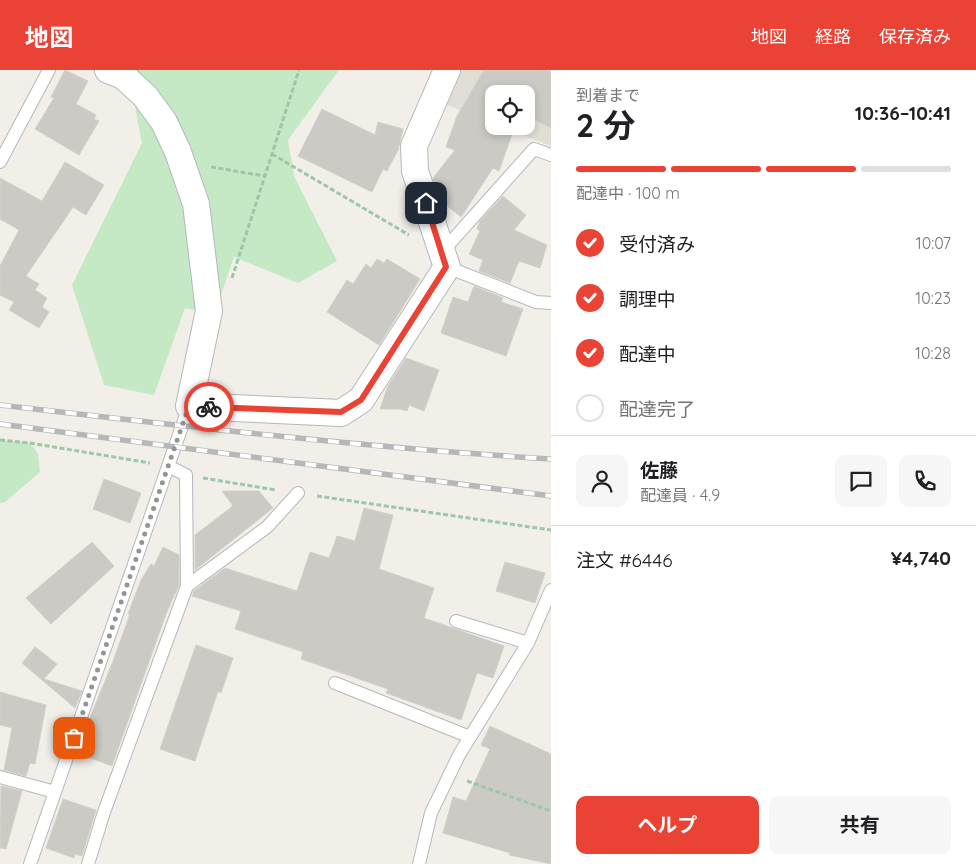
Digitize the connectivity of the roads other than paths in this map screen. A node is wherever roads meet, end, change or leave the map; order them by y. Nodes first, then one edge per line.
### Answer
1 (49, 70) edge
2 (108, 70) edge
3 (447, 70) edge
4 (551, 155) edge
5 (0, 162) edge
6 (444, 258) junction
7 (551, 303) edge
8 (189, 406) junction
9 (168, 466) junction
10 (298, 493) road end
11 (188, 586) junction
12 (551, 590) edge
13 (456, 621) dead end
14 (528, 643) junction
15 (335, 684) dead end
16 (470, 737) junction
17 (0, 777) edge
18 (54, 792) junction
19 (30, 864) edge
20 (88, 864) edge
21 (418, 864) edge

1 - 5 lane
2 - 8 street
3 - 6 street
4 - 6 lane
6 - 7 lane
6 - 8 street
8 - 9 lane
9 - 11 lane
9 - 18 lane
10 - 11 lane
11 - 20 lane
12 - 14 lane
13 - 14 lane
14 - 16 lane
15 - 16 lane
16 - 21 lane
17 - 18 lane
18 - 19 lane

